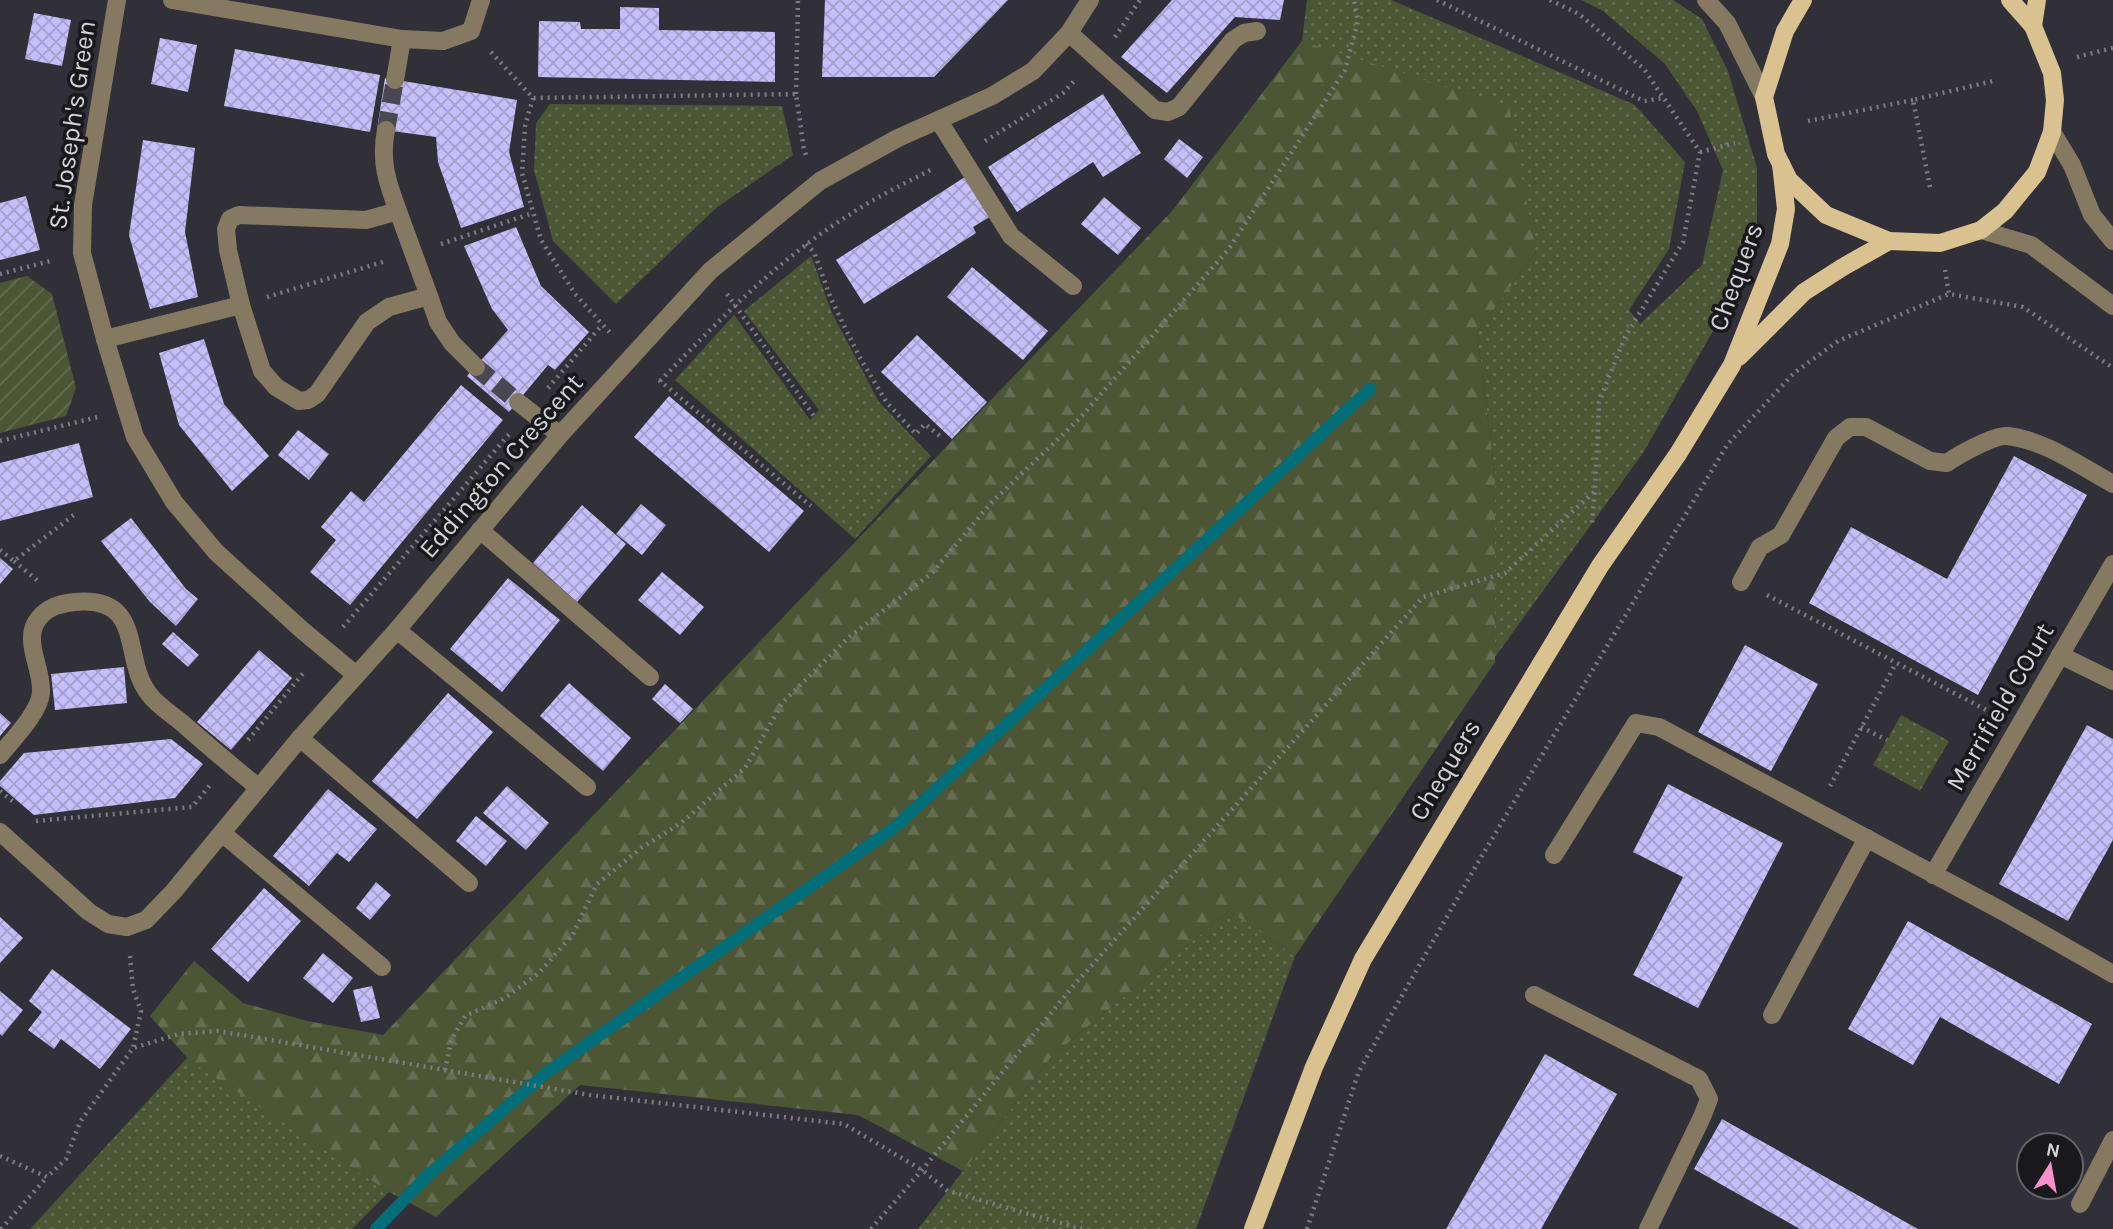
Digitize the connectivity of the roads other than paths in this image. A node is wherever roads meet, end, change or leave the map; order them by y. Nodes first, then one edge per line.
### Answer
1 (117, 0) edge
2 (172, 0) edge
3 (481, 0) edge
4 (1090, 0) edge
5 (1706, 0) edge
6 (1803, 0) edge
7 (2010, 0) edge
8 (2037, 0) edge
9 (201, 2) edge
10 (2033, 26) junction
11 (1257, 31) dead end
12 (1069, 33) junction
13 (402, 39) junction
14 (395, 80) tunnel mouth
15 (1764, 97) junction
16 (939, 121) junction
17 (386, 130) tunnel mouth
18 (2052, 132) junction
19 (1781, 164) junction
20 (398, 211) junction
21 (1981, 230) junction
22 (1889, 241) junction
23 (2113, 241) edge
24 (1073, 286) dead end
25 (429, 296) junction
26 (241, 305) junction
27 (2113, 306) edge
28 (105, 339) junction
29 (1732, 365) junction
30 (476, 367) tunnel mouth
31 (524, 406) tunnel mouth
32 (560, 435) junction
33 (2113, 484) edge
34 (480, 530) junction
35 (2113, 564) edge
36 (1741, 582) road end
37 (397, 629) junction
38 (2060, 655) junction
39 (356, 675) junction
40 (650, 677) dead end
41 (2113, 681) edge
42 (300, 738) junction
43 (0, 755) edge
44 (587, 787) dead end
45 (259, 788) junction
46 (0, 832) edge
47 (222, 833) junction
48 (1867, 838) junction
49 (1554, 855) dead end
50 (1933, 876) junction
51 (469, 883) dead end
52 (382, 968) dead end
53 (2113, 974) edge
54 (1534, 995) dead end
55 (1772, 1015) dead end
56 (2113, 1140) edge
57 (2080, 1204) dead end
58 (1253, 1229) edge
59 (1648, 1229) edge

1 - 28 street, St. Joseph's Green
2 - 9 street
3 - 13 street
4 - 12 street, Eddington Crescent
5 - 15 street
6 - 15 main road
7 - 10 main road
8 - 10 main road
9 - 13 street
10 - 18 main road
11 - 12 street
12 - 16 street, Eddington Crescent
13 - 14 street
15 - 19 main road
16 - 24 street
16 - 32 street, Eddington Crescent
17 - 20 street
18 - 21 main road
18 - 23 street
19 - 22 main road
19 - 29 main road, Chequers
20 - 25 street
20 - 26 street
21 - 22 main road
21 - 27 street
22 - 29 main road, Chequers
25 - 26 street
25 - 30 street
26 - 28 street
28 - 39 street, St. Joseph's Green
29 - 58 main road, Chequers
31 - 32 street
32 - 34 street, Eddington Crescent
33 - 36 street
34 - 37 street, Eddington Crescent
34 - 40 street
35 - 38 street, Merrifield COurt
37 - 39 street, Eddington Crescent
37 - 44 street
38 - 41 street
38 - 50 street, Merrifield COurt
39 - 42 street, Eddington Crescent
42 - 45 street, Eddington Crescent
42 - 51 street
43 - 45 street
45 - 47 street, Eddington Crescent
46 - 47 street, Eddington Crescent
47 - 52 street
48 - 49 street
48 - 50 street
48 - 55 street
50 - 53 street
54 - 59 street
56 - 57 street

